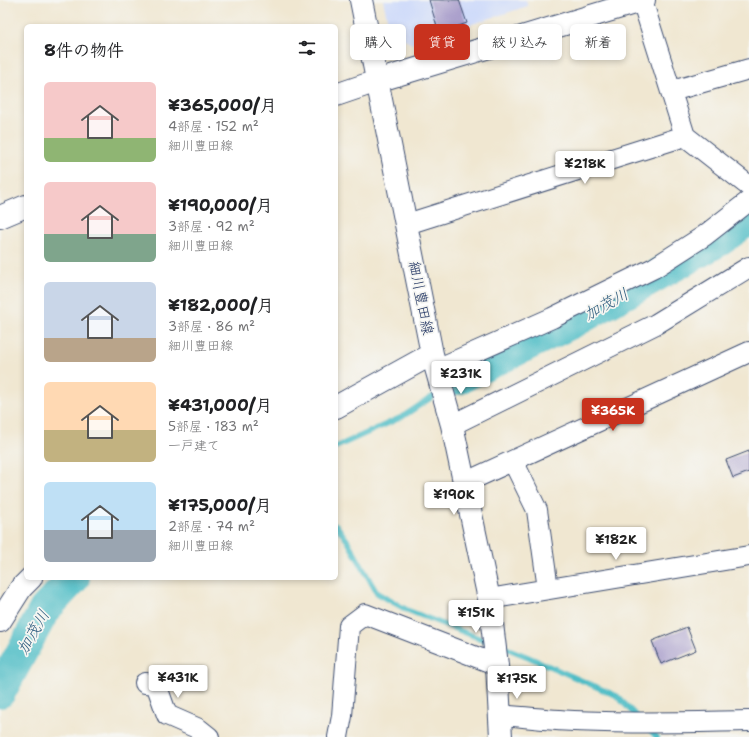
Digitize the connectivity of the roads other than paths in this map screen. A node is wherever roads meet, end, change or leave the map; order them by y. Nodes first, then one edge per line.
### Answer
1 (361, 0) edge
2 (643, 0) edge
3 (749, 69) edge
4 (377, 81) junction
5 (672, 91) junction
6 (338, 94) edge
7 (685, 136) junction
8 (749, 186) edge
9 (749, 201) edge
10 (24, 207) edge
11 (0, 217) edge
12 (407, 224) junction
13 (749, 267) edge
14 (749, 352) edge
15 (436, 366) junction
16 (338, 406) edge
17 (452, 425) junction
18 (513, 461) junction
19 (464, 483) junction
20 (749, 556) edge
21 (29, 580) edge
22 (548, 589) junction
23 (489, 599) junction
24 (0, 621) edge
25 (497, 665) junction
26 (145, 683) dead end
27 (500, 715) junction
28 (749, 720) edge
29 (209, 737) edge
30 (338, 737) edge
31 (501, 737) edge

1 - 4 main road, 細川豊田線
2 - 4 main road
2 - 5 street
3 - 5 street
4 - 6 main road
4 - 12 main road, 細川豊田線
5 - 7 street
7 - 8 street
7 - 12 street
9 - 15 street
10 - 11 main road
12 - 15 main road, 細川豊田線
13 - 17 street
14 - 18 street
15 - 16 main road
15 - 17 main road, 細川豊田線
17 - 19 main road, 細川豊田線
18 - 19 street
18 - 22 street
19 - 23 main road, 細川豊田線
20 - 22 street
21 - 24 main road
22 - 23 street
23 - 25 main road, 細川豊田線
25 - 27 main road, 細川豊田線
25 - 30 street
26 - 29 street
27 - 28 street
27 - 31 main road, 細川豊田線

